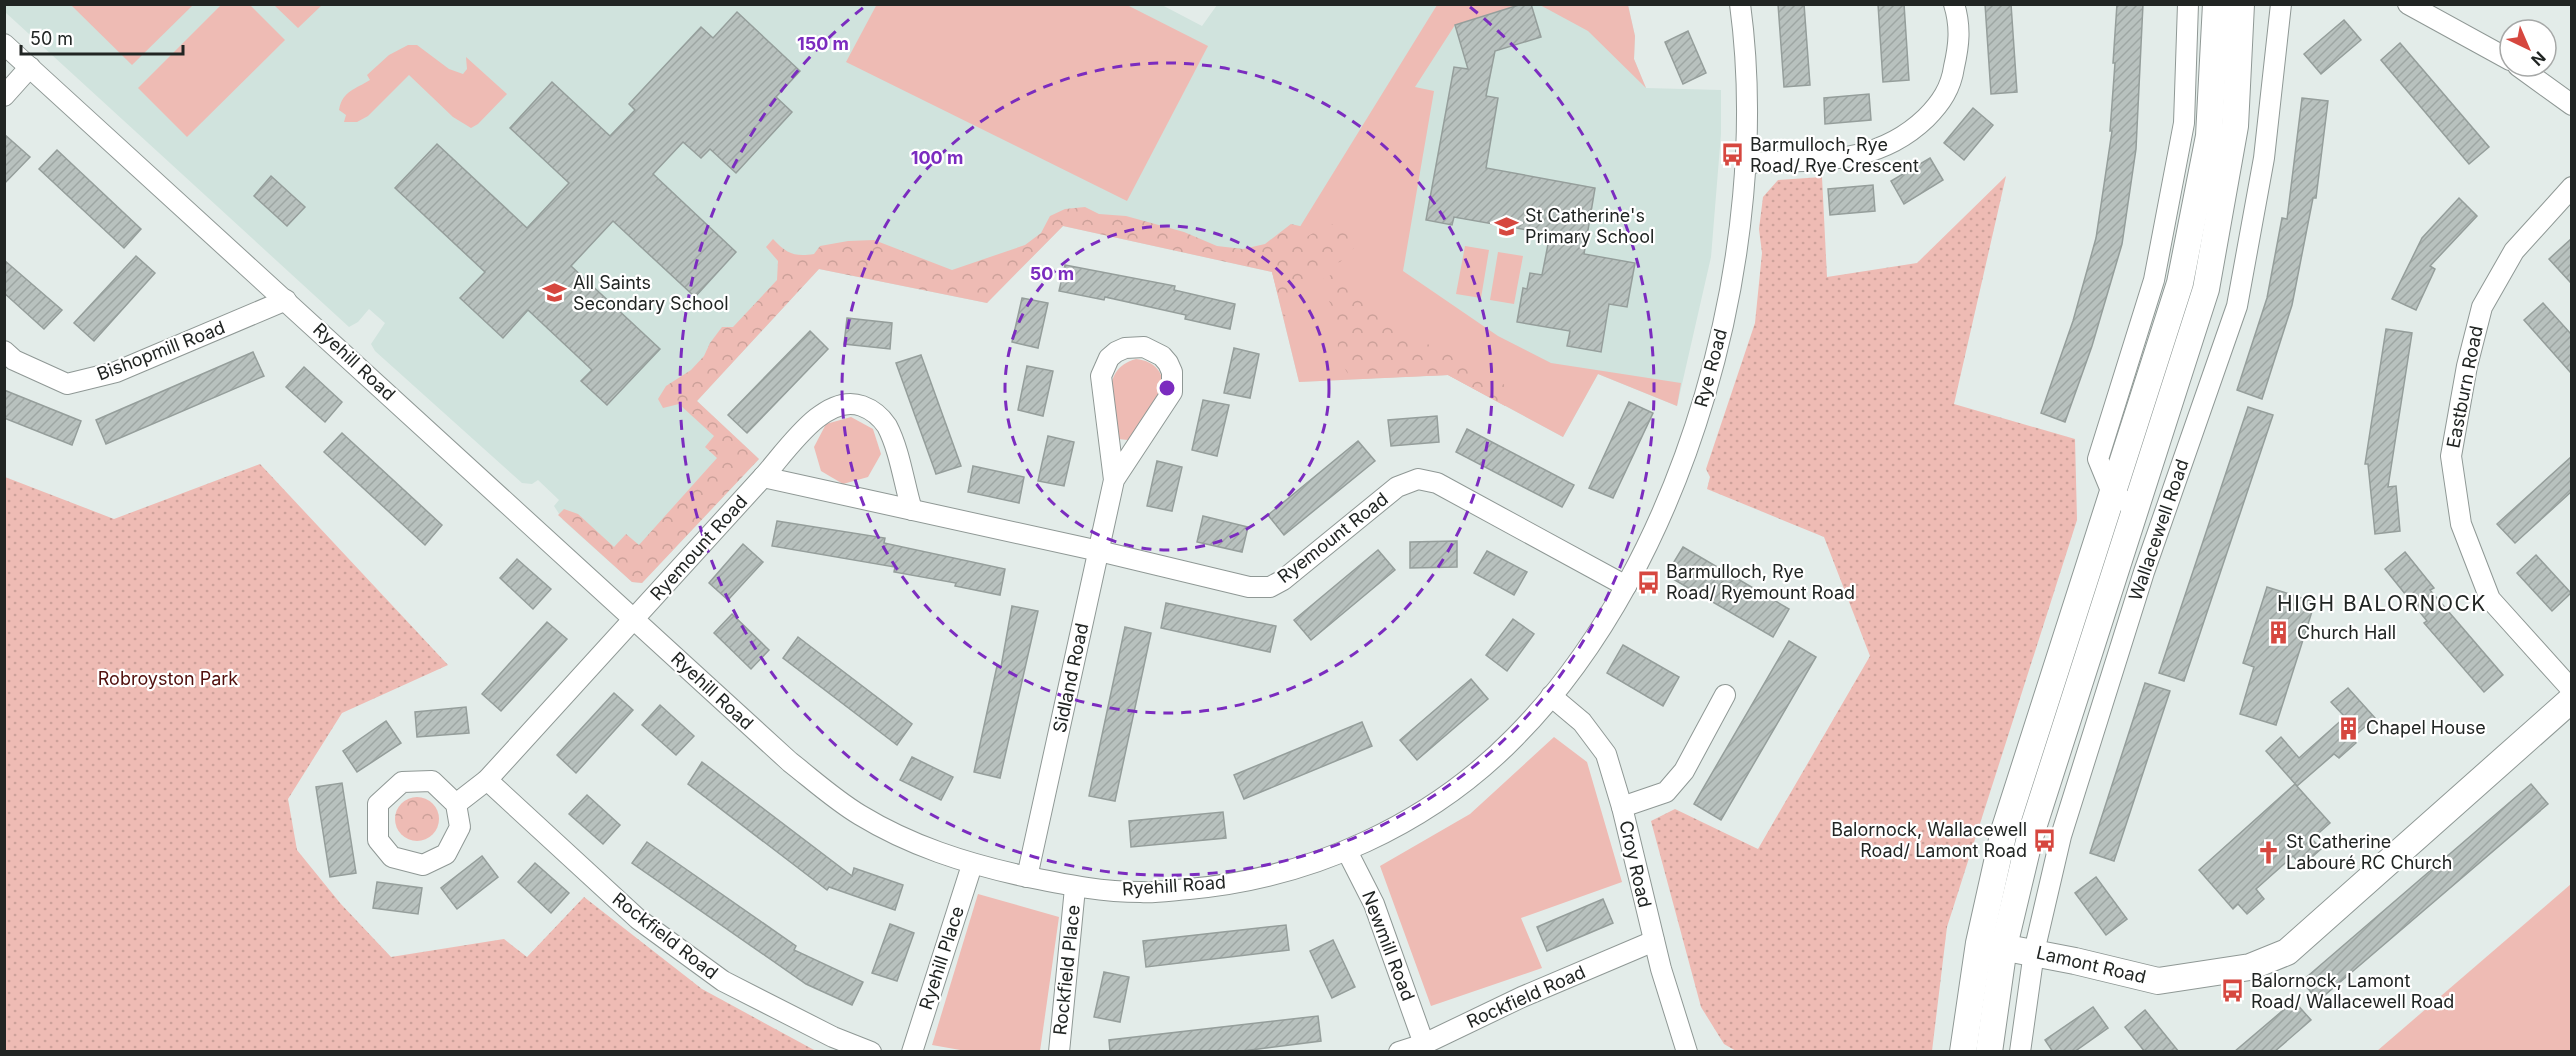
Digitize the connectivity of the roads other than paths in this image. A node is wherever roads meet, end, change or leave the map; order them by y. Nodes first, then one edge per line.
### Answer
1 (1740, 4) edge
2 (1954, 4) edge
3 (2188, 4) edge
4 (2216, 4) edge
5 (2241, 4) edge
6 (2281, 4) edge
7 (2408, 4) edge
8 (4, 44) edge
9 (2498, 53) edge
10 (30, 67) junction
11 (2534, 78) edge
12 (4, 96) edge
13 (2571, 105) edge
14 (1746, 163) junction
15 (2571, 187) edge
16 (286, 300) junction
17 (4, 351) edge
18 (763, 477) junction
19 (1113, 480) junction
20 (2112, 493) junction
21 (2137, 509) junction
22 (912, 510) junction
23 (1099, 551) junction
24 (1626, 586) junction
25 (634, 619) junction
26 (2571, 690) edge
27 (1725, 695) dead end
28 (1551, 696) junction
29 (2571, 699) edge
30 (487, 780) junction
31 (456, 804) junction
32 (1622, 807) junction
33 (1347, 851) junction
34 (972, 865) junction
35 (1028, 877) junction
36 (1075, 888) junction
37 (1654, 941) junction
38 (1991, 944) junction
39 (2034, 952) junction
40 (1424, 1044) junction
41 (870, 1052) edge
42 (912, 1052) edge
43 (1059, 1052) edge
44 (1398, 1052) edge
45 (1687, 1052) edge
46 (1963, 1052) edge
47 (1989, 1052) edge
48 (2020, 1052) edge

1 - 14 street, Rye Road
2 - 14 street
3 - 20 street
4 - 20 street, Wallacewell Road
5 - 21 street, Wallacewell Road
6 - 39 street, Wallacewell Road
7 - 9 street
8 - 10 street, Ryehill Road
10 - 12 street
10 - 16 street, Ryehill Road
11 - 13 street
14 - 24 street, Rye Road
15 - 26 street, Eastburn Road
16 - 17 street, Bishopmill Road
16 - 25 street, Ryehill Road
18 - 22 street, Ryemount Road
18 - 22 street, Ryemount Road
18 - 25 street, Ryemount Road
19 - 19 street, Sidland Road
19 - 23 street, Sidland Road
20 - 21 street, Wallacewell Road
20 - 38 street, Wallacewell Road
21 - 38 street, Wallacewell Road
22 - 23 street, Ryemount Road
23 - 24 street, Ryemount Road
23 - 35 street, Sidland Road
24 - 28 street, Rye Road
25 - 30 street
25 - 34 street, Ryehill Road
27 - 32 street
28 - 32 street, Croy Road
28 - 33 street, Ryehill Road
29 - 39 street, Lamont Road
30 - 31 street
30 - 41 street, Rockfield Road
31 - 31 street
32 - 37 street, Croy Road
33 - 36 street, Ryehill Road
33 - 40 street, Newmill Road
34 - 35 street, Ryehill Road
34 - 42 street, Ryehill Place
35 - 36 street, Ryehill Road
36 - 43 street, Rockfield Place
37 - 40 street, Rockfield Road
37 - 45 street, Croy Road
38 - 39 street, Lamont Road
38 - 46 street, Wallacewell Road
38 - 47 street, Wallacewell Road
39 - 48 street, Wallacewell Road
40 - 44 street, Rockfield Road

